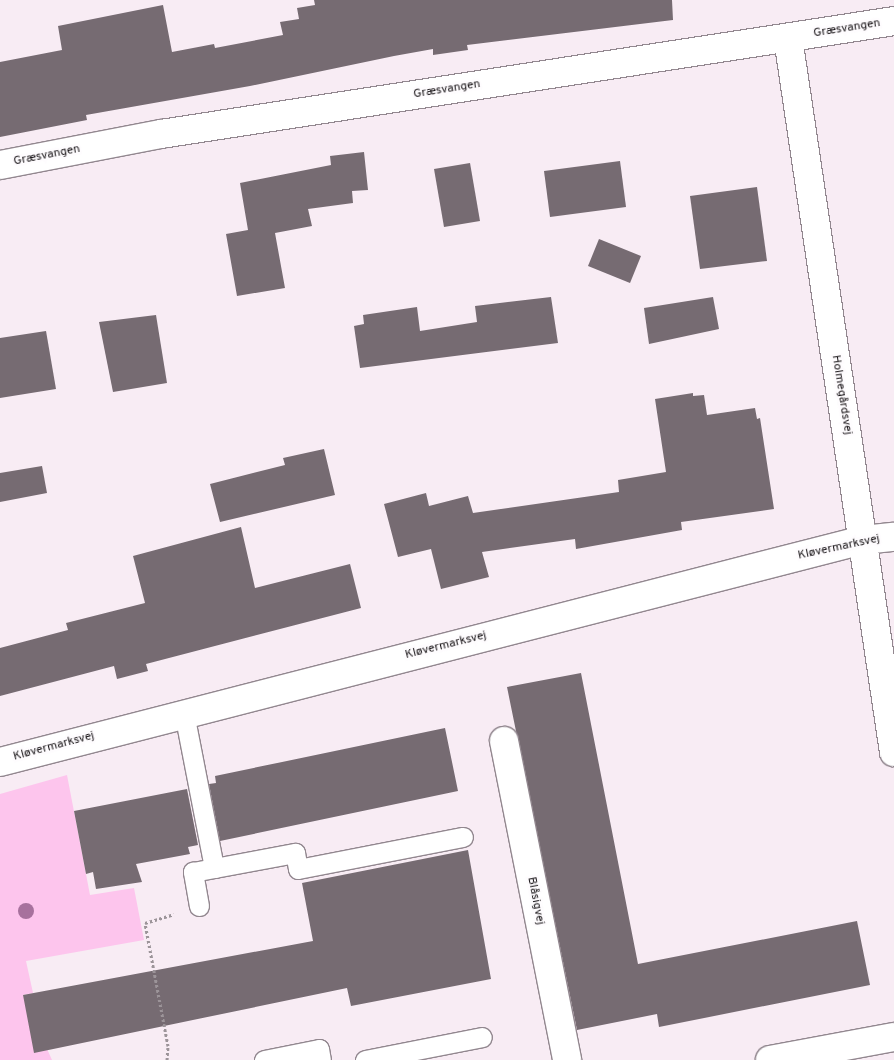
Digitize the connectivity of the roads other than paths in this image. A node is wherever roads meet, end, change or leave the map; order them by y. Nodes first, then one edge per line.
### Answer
1 (894, 21) edge
2 (788, 38) junction
3 (0, 165) edge
4 (894, 537) edge
5 (863, 540) junction
6 (184, 713) junction
7 (504, 741) dead end
8 (894, 752) edge
9 (0, 762) edge
10 (463, 837) dead end
11 (214, 868) junction
12 (199, 906) road end
13 (482, 1036) dead end
14 (894, 1037) edge
15 (264, 1060) edge
16 (321, 1060) edge
17 (365, 1060) edge
18 (566, 1060) edge
19 (770, 1060) edge

1 - 2 street, Græsvangen
2 - 3 street, Græsvangen
2 - 5 street, Holmegårdsvej
4 - 5 street, Kløvermarksvej
5 - 6 street, Kløvermarksvej
5 - 8 street, Holmegårdsvej
6 - 9 street, Kløvermarksvej
6 - 11 lane
7 - 18 street, Blåsigvej
10 - 11 lane
11 - 12 lane
13 - 17 lane
14 - 19 street
15 - 16 lane

